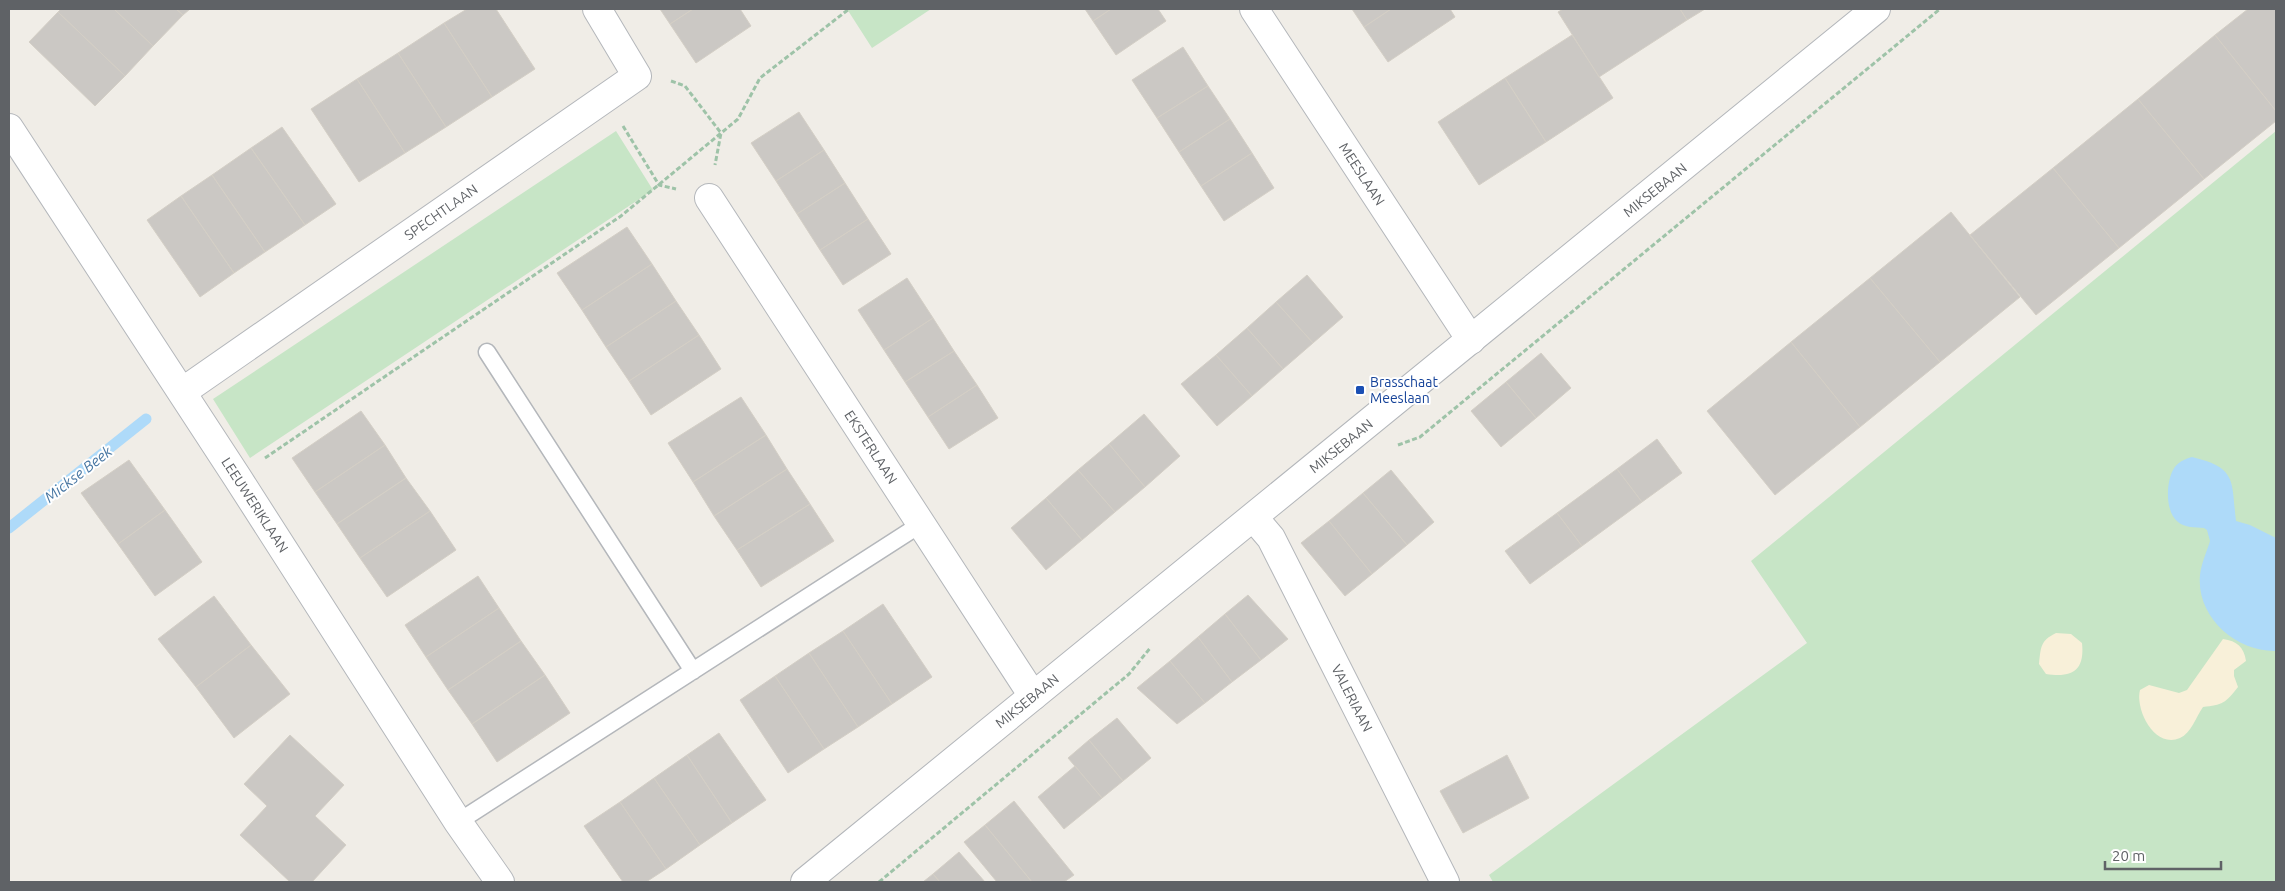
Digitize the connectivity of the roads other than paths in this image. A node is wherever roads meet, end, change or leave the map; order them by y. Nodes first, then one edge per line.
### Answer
1 (596, 9) edge
2 (1254, 9) edge
3 (1876, 9) edge
4 (9, 128) edge
5 (709, 198) dead end
6 (1471, 340) junction
7 (487, 352) dead end
8 (182, 392) junction
9 (1254, 518) junction
10 (921, 524) junction
11 (693, 671) junction
12 (1033, 696) junction
13 (458, 822) junction
14 (500, 882) edge
15 (805, 882) edge
16 (1446, 882) edge

1 - 8 street, SPECHTLAAN
2 - 6 street, MEESLAAN
3 - 6 street, MIKSEBAAN
4 - 8 street, LEEUWERIKLAAN
5 - 10 street, EKSTERLAAN
6 - 9 street, MIKSEBAAN
7 - 11 lane
8 - 13 street, LEEUWERIKLAAN
9 - 12 street, MIKSEBAAN
9 - 16 street, VALERIAAN
10 - 11 lane
10 - 12 street, EKSTERLAAN
11 - 13 lane
12 - 15 street, MIKSEBAAN
13 - 14 street, LEEUWERIKLAAN

